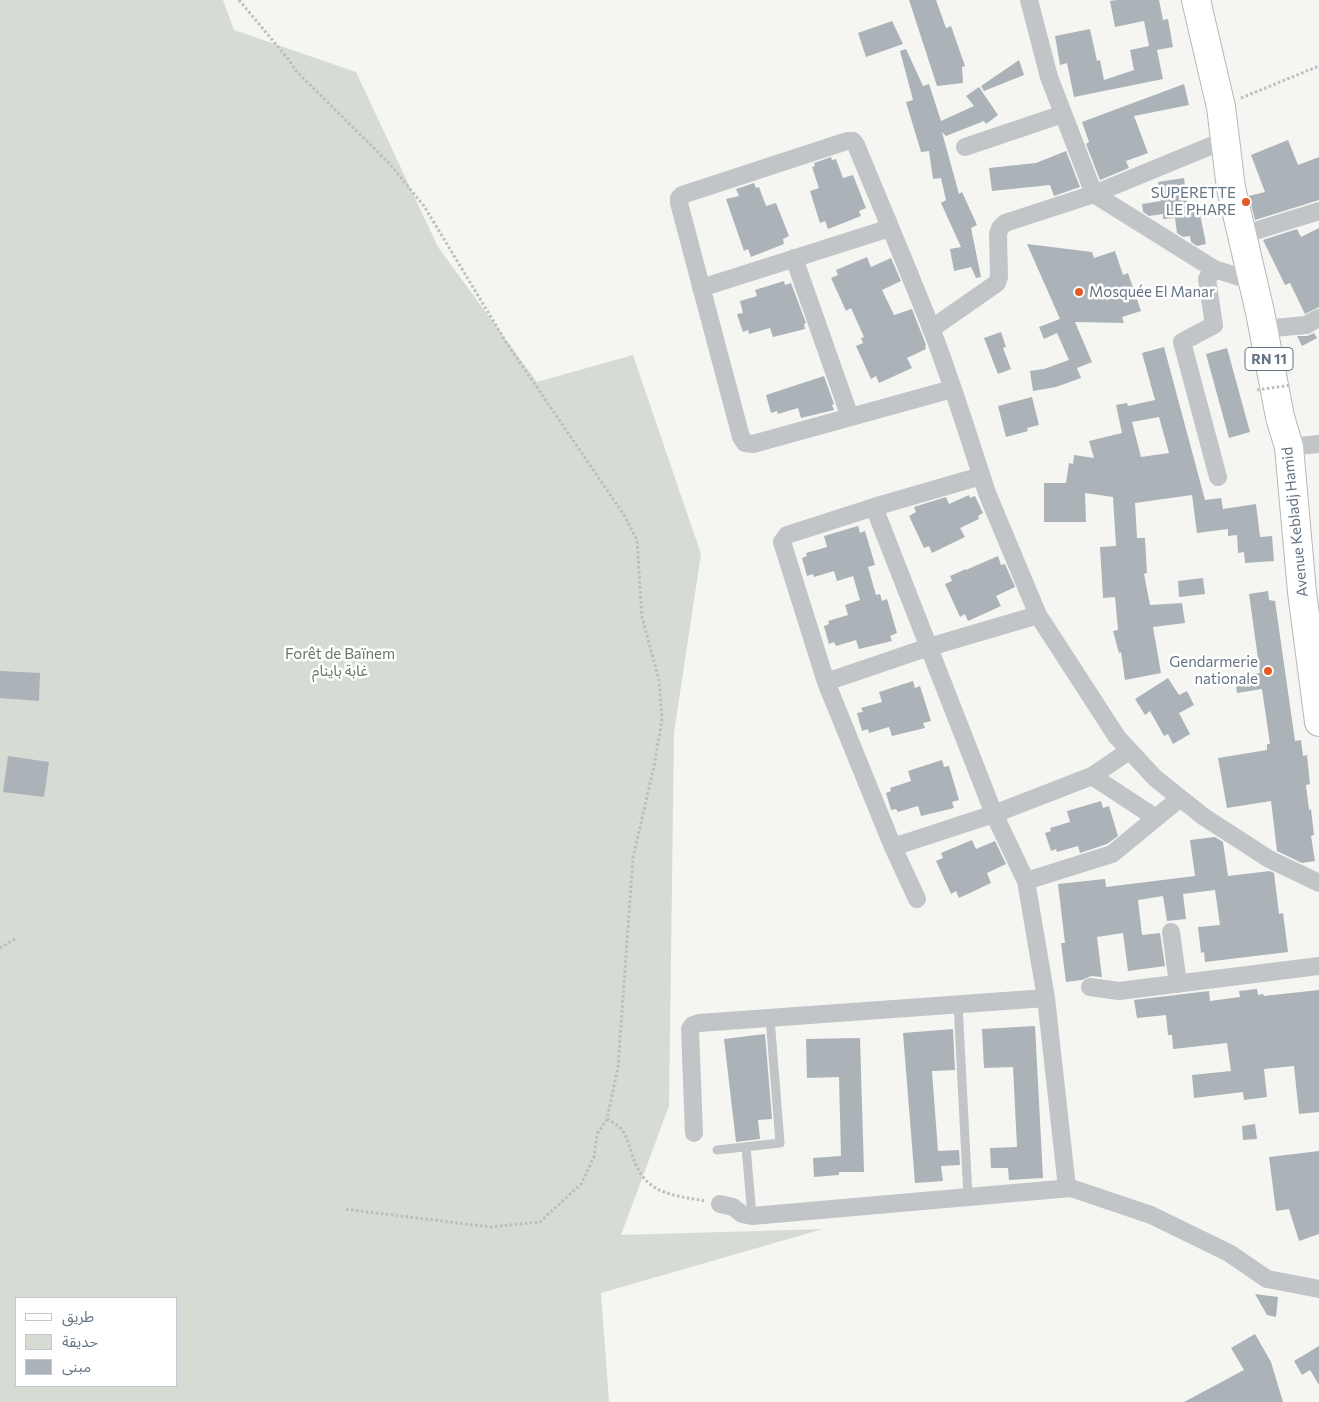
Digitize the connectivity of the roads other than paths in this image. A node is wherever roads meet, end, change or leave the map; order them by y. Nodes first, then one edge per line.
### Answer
1 (1029, 0) edge
2 (1196, 0) edge
3 (1063, 114) junction
4 (1225, 140) junction
5 (965, 147) dead end
6 (1094, 194) junction
7 (1319, 211) edge
8 (890, 228) junction
9 (1242, 235) junction
10 (794, 258) junction
11 (1214, 269) junction
12 (1252, 281) junction
13 (701, 288) junction
14 (1319, 318) edge
15 (931, 329) junction
16 (1263, 329) junction
17 (952, 389) junction
18 (850, 417) junction
19 (1319, 444) edge
20 (1289, 447) junction
21 (981, 476) junction
22 (1218, 477) dead end
23 (874, 507) junction
24 (1311, 591) edge
25 (1038, 615) junction
26 (929, 647) junction
27 (826, 682) junction
28 (1319, 722) edge
29 (1129, 752) junction
30 (1092, 776) junction
31 (1179, 798) junction
32 (994, 814) junction
33 (1156, 818) junction
34 (893, 847) junction
35 (1026, 881) junction
36 (1319, 883) edge
37 (916, 899) dead end
38 (1171, 932) dead end
39 (1319, 966) edge
40 (1178, 984) junction
41 (1090, 987) dead end
42 (1046, 998) junction
43 (958, 1004) junction
44 (770, 1018) junction
45 (694, 1133) dead end
46 (746, 1147) junction
47 (717, 1150) dead end
48 (1066, 1188) junction
49 (968, 1197) junction
50 (720, 1204) road end
51 (752, 1216) junction
52 (1319, 1290) edge

1 - 3 street
2 - 4 main road, Avenue Kebladj Hamid / RN 11
3 - 5 street
3 - 6 street
4 - 6 street
4 - 9 main road, Avenue Kebladj Hamid / RN 11
6 - 11 street
6 - 15 street
7 - 9 street
8 - 10 street
8 - 13 street
8 - 15 street
9 - 12 main road, Avenue Kebladj Hamid / RN 11
10 - 13 street
10 - 18 street
11 - 12 street
11 - 22 street
12 - 16 main road, Avenue Kebladj Hamid / RN 11
13 - 18 street
14 - 16 street
15 - 17 street
16 - 20 main road, Avenue Kebladj Hamid / RN 11
17 - 18 street
17 - 21 street
19 - 20 street
20 - 24 main road, Avenue Kebladj Hamid / RN 11
21 - 23 street
21 - 25 street
23 - 26 street
23 - 27 street
24 - 28 main road, Avenue Kebladj Hamid / RN 11
25 - 26 street
25 - 29 street
26 - 27 street
26 - 32 street
27 - 34 street
29 - 30 street
29 - 31 street
30 - 32 street
30 - 33 street
31 - 33 street
31 - 36 street
32 - 34 street
32 - 35 street
33 - 35 street
34 - 37 street
35 - 42 street
38 - 40 street
39 - 40 street
40 - 41 street
42 - 43 street
42 - 48 street
43 - 44 street
43 - 49 lane
44 - 45 street
44 - 46 lane
46 - 47 lane
46 - 51 lane
48 - 49 street
48 - 52 street
49 - 51 street
50 - 51 street

